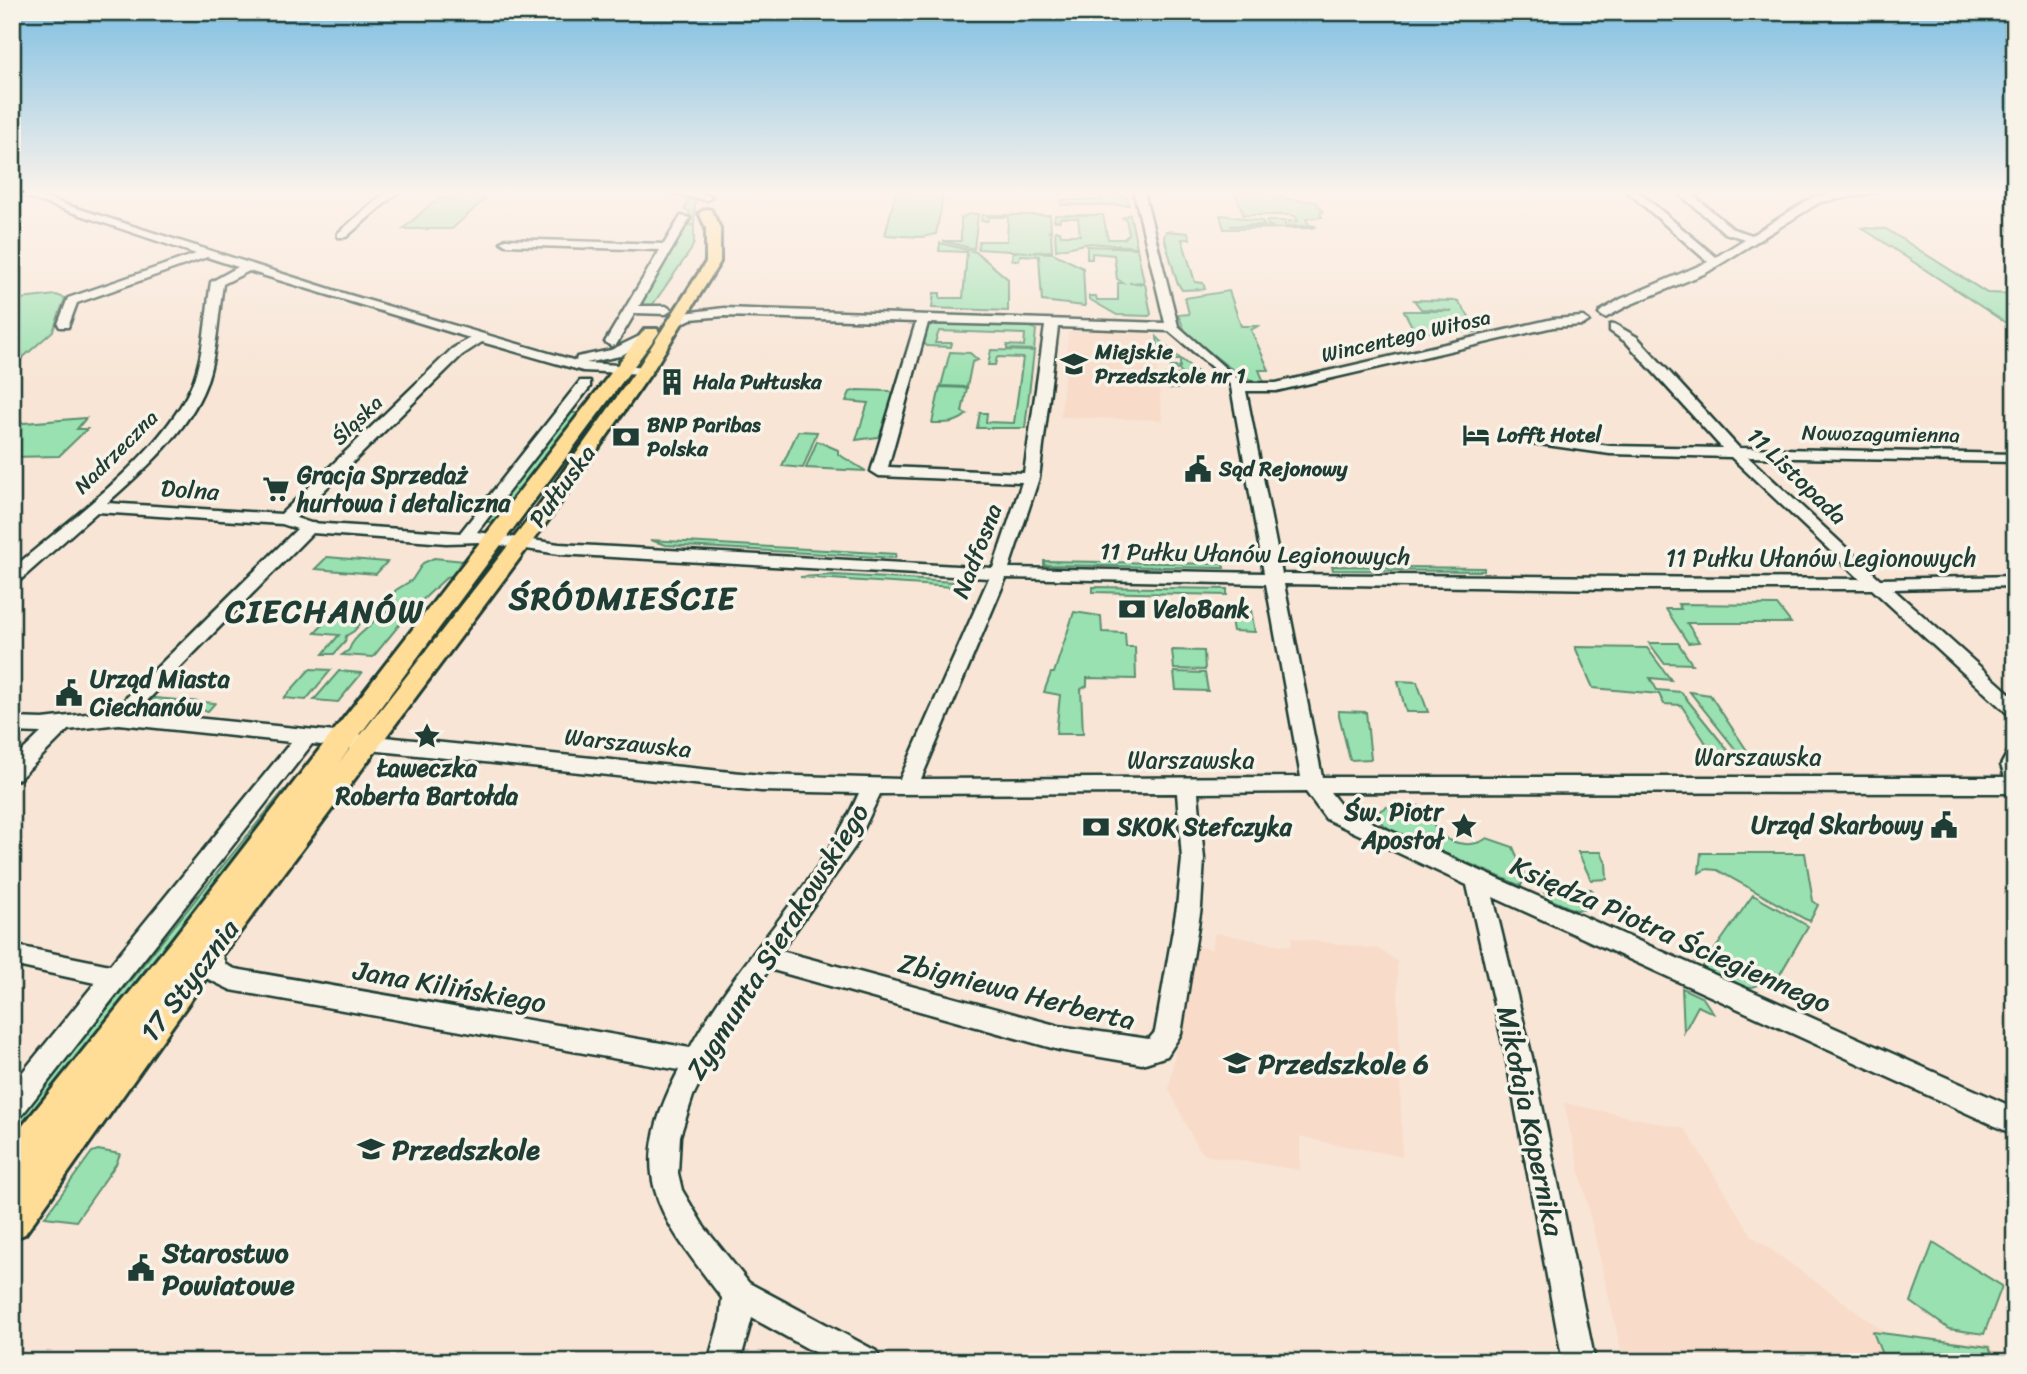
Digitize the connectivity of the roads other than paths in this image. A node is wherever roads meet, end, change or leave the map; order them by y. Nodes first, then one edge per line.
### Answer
1 (199, 256) edge
2 (212, 256) edge
3 (663, 256) edge
4 (698, 256) edge
5 (713, 256) edge
6 (1155, 256) edge
7 (1708, 256) edge
8 (1726, 256) edge
9 (1716, 263) junction
10 (248, 267) junction
11 (689, 299) junction
12 (631, 309) junction
13 (724, 312) junction
14 (1605, 314) junction
15 (670, 316) junction
16 (923, 318) junction
17 (1583, 321) junction
18 (1052, 322) junction
19 (64, 324) dead end
20 (1172, 327) junction
21 (1614, 328) junction
22 (480, 337) junction
23 (648, 337) junction
24 (611, 342) dead end
25 (583, 363) junction
26 (636, 367) junction
27 (585, 384) dead end
28 (1238, 387) junction
29 (604, 395) junction
30 (1537, 440) dead end
31 (1735, 453) junction
32 (2015, 458) edge
33 (1031, 478) junction
34 (93, 507) junction
35 (285, 519) junction
36 (308, 528) junction
37 (466, 536) junction
38 (496, 539) junction
39 (520, 544) junction
40 (999, 574) junction
41 (12, 578) edge
42 (1274, 579) junction
43 (2015, 581) edge
44 (1876, 584) junction
45 (2015, 709) edge
46 (119, 717) junction
47 (62, 724) junction
48 (12, 725) edge
49 (307, 736) junction
50 (355, 741) junction
51 (2015, 757) edge
52 (12, 774) edge
53 (2015, 776) edge
54 (2015, 785) edge
55 (873, 786) junction
56 (1313, 786) junction
57 (907, 787) junction
58 (1189, 798) junction
59 (1478, 882) junction
60 (208, 951) junction
61 (12, 955) edge
62 (764, 957) junction
63 (114, 976) junction
64 (696, 1060) junction
65 (12, 1106) edge
66 (2015, 1122) edge
67 (12, 1168) edge
68 (12, 1221) edge
69 (738, 1294) junction
70 (724, 1362) edge
71 (865, 1362) edge
72 (1579, 1362) edge

1 - 19 street
2 - 10 street
3 - 12 street
4 - 15 main road, Pułtuska
5 - 11 main road, Pułtuska
6 - 20 street
7 - 9 street
8 - 9 street
9 - 14 street
10 - 22 street
10 - 34 street, Nadrzeczna
11 - 13 street
11 - 15 main road, Pułtuska
12 - 15 street
12 - 24 street
13 - 15 street
13 - 16 street
14 - 17 street
14 - 21 street
15 - 23 main road, Pułtuska
15 - 26 main road, Pułtuska
16 - 18 street
16 - 33 street
17 - 21 street
17 - 28 street, Wincentego Witosa
18 - 20 street
18 - 33 street, Nadfosna
20 - 28 street
21 - 31 street, 11 Listopada
22 - 25 street
22 - 35 street, Śląska
23 - 25 street
23 - 26 main road, Pułtuska
25 - 26 street
25 - 29 street
26 - 29 main road, Pułtuska
26 - 39 main road, Pułtuska
27 - 37 street, Pułtuska
28 - 42 street
29 - 38 main road, Pułtuska
30 - 31 street, Nowozagumienna
31 - 32 street, Nowozagumienna
31 - 44 street, 11 Listopada
33 - 40 street, Nadfosna
34 - 35 street, Dolna
34 - 41 street, Nadrzeczna
35 - 36 street
36 - 37 street, 11 Pułku Ułanów Legionowych
36 - 46 street
37 - 38 street, 11 Pułku Ułanów Legionowych
38 - 39 street, 11 Pułku Ułanów Legionowych
38 - 50 main road, Pułtuska
39 - 40 street, 11 Pułku Ułanów Legionowych
39 - 50 main road, Pułtuska
40 - 42 street, 11 Pułku Ułanów Legionowych
40 - 57 street, Nadfosna
42 - 44 street, 11 Pułku Ułanów Legionowych
42 - 56 street
43 - 44 street, 11 Pułku Ułanów Legionowych
44 - 45 street, 11 Listopada
46 - 47 street, Warszawska
46 - 49 street, Warszawska
47 - 48 street, Warszawska
47 - 52 street
49 - 50 street, Warszawska
49 - 63 street
50 - 55 street, Warszawska
50 - 60 main road, 17 Stycznia
50 - 67 main road, 17 Stycznia
51 - 53 street
54 - 56 street, Warszawska
55 - 57 street, Warszawska
55 - 62 street, Zygmunta Sierakowskiego
56 - 58 street, Warszawska
56 - 59 street, Księdza Piotra Ściegiennego
57 - 58 street, Warszawska
58 - 62 street, Zbigniewa Herberta
59 - 66 street, Księdza Piotra Ściegiennego
59 - 72 street, Mikołaja Kopernika
60 - 64 street, Jana Kilińskiego
60 - 68 main road, 17 Stycznia
61 - 63 street
62 - 64 street, Zygmunta Sierakowskiego
63 - 65 street
64 - 69 street, Zygmunta Sierakowskiego
69 - 70 street
69 - 71 street

